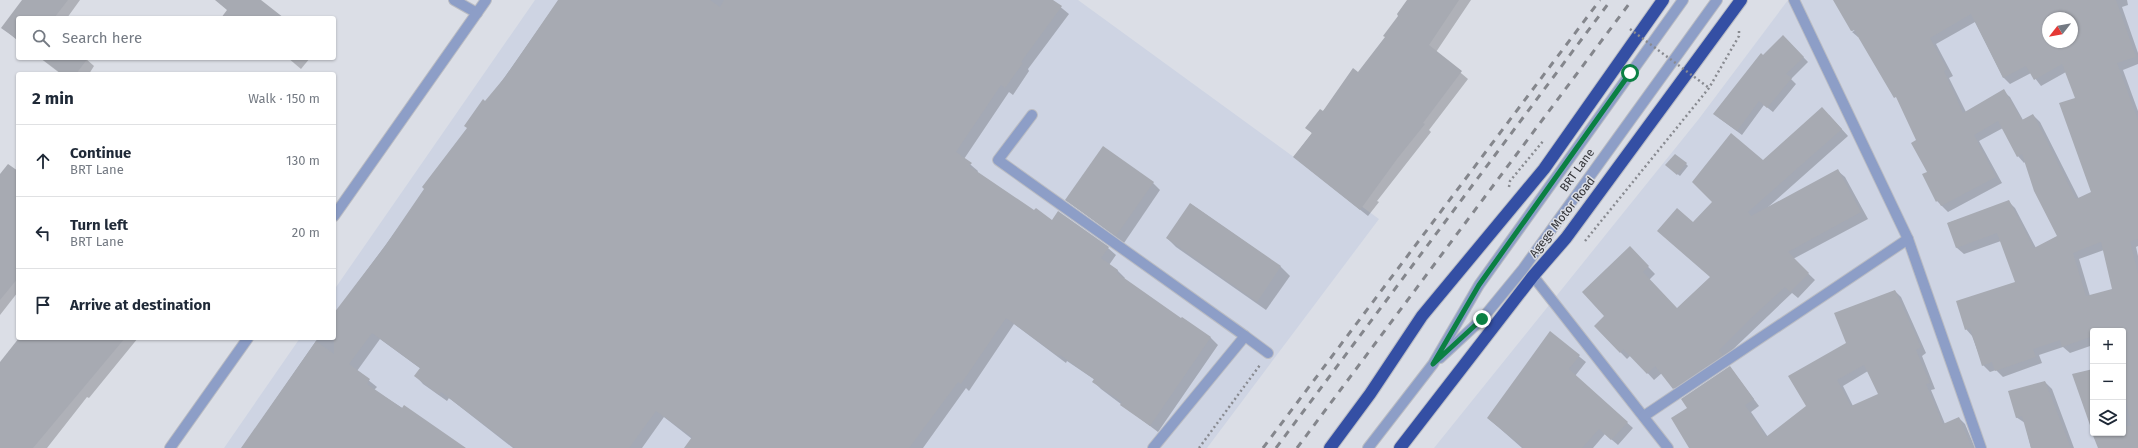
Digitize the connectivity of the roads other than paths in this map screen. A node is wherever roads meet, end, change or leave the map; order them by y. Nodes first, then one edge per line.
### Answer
1 (454, 0) edge
2 (486, 0) edge
3 (1663, 0) edge
4 (1683, 0) edge
5 (1717, 0) edge
6 (1741, 0) edge
7 (1794, 0) edge
8 (477, 13) junction
9 (1032, 115) dead end
10 (336, 213) edge
11 (1908, 239) junction
12 (1533, 276) junction
13 (1245, 336) junction
14 (247, 340) edge
15 (1268, 353) road end
16 (1433, 364) junction
17 (1644, 416) junction
18 (170, 448) edge
19 (1153, 448) edge
20 (1330, 448) edge
21 (1368, 448) edge
22 (1400, 448) edge
23 (1668, 448) edge
24 (1981, 448) edge

1 - 8 street
2 - 8 street
3 - 20 highway
4 - 16 street, BRT Lane
5 - 16 street, BRT Lane
6 - 12 highway, Agege Motor Road
7 - 11 street
8 - 10 street
9 - 13 street
11 - 17 street
11 - 24 street
12 - 17 street
12 - 22 highway, Agege Motor Road
13 - 15 street
13 - 19 street
14 - 18 street
16 - 21 street, BRT Lane
17 - 23 street

